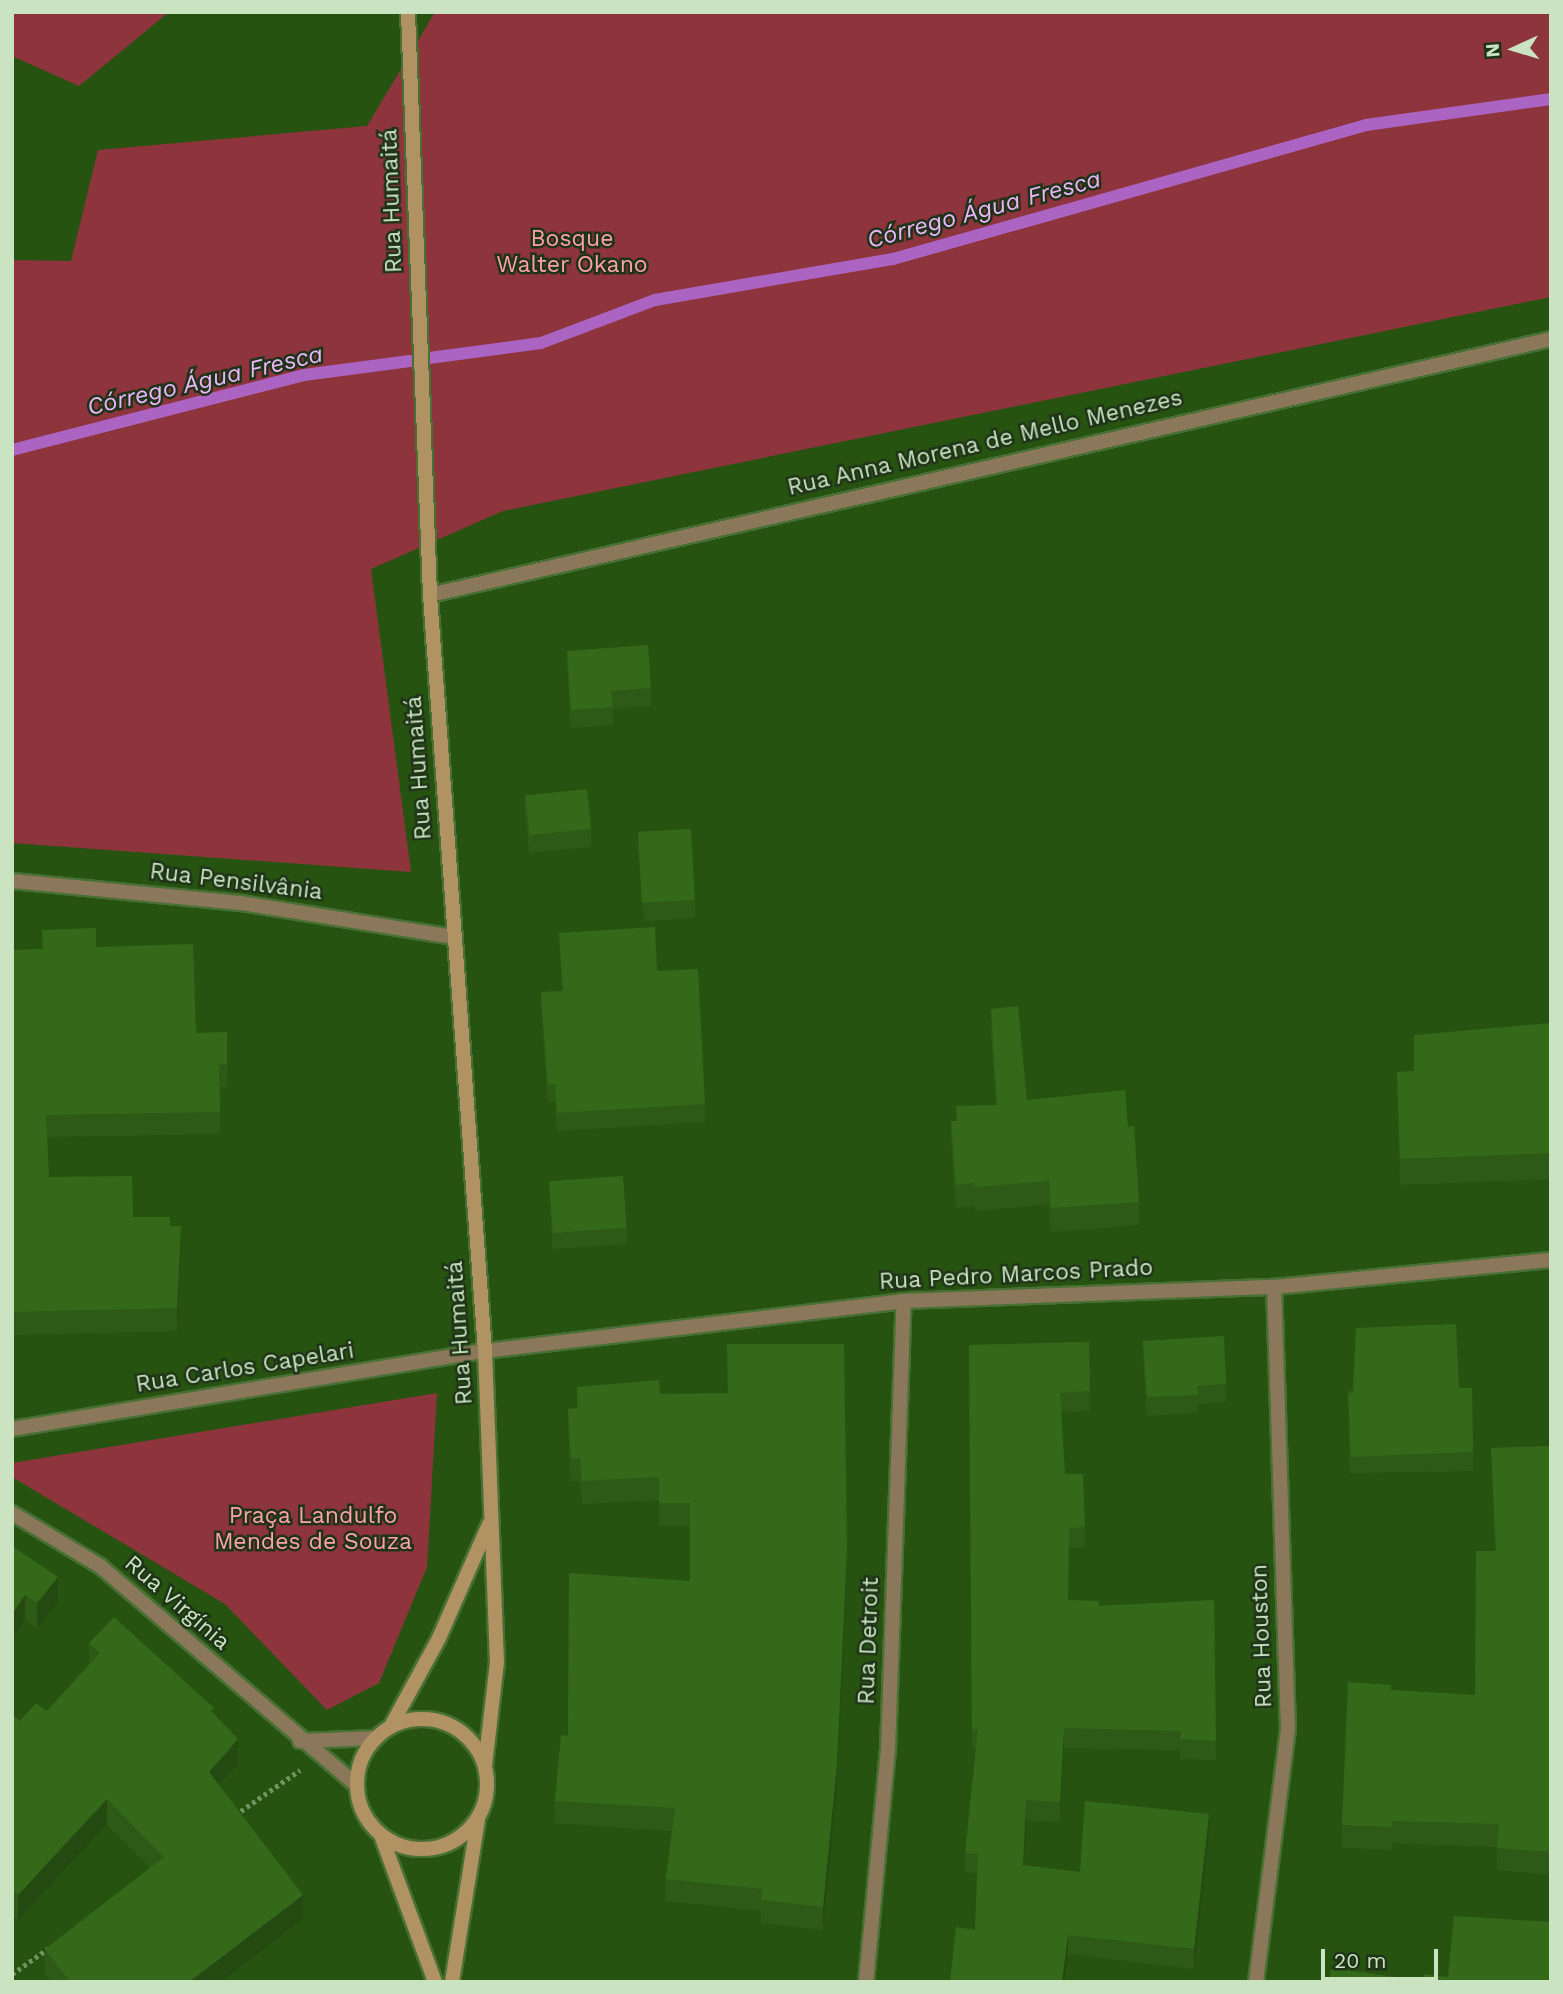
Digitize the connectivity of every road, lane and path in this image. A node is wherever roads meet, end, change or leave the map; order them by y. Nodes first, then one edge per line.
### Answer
1 (408, 12) edge
2 (1551, 339) edge
3 (430, 595) junction
4 (12, 881) edge
5 (453, 937) junction
6 (1551, 1260) edge
7 (1274, 1287) junction
8 (904, 1301) junction
9 (485, 1351) junction
10 (12, 1429) edge
11 (12, 1513) edge
12 (491, 1520) junction
13 (392, 1724) junction
14 (376, 1738) junction
15 (300, 1741) junction
16 (320, 1756) junction
17 (485, 1766) junction
18 (355, 1784) junction
19 (478, 1819) junction
20 (229, 1820) edge
21 (382, 1838) junction
22 (58, 1942) edge
23 (12, 1974) edge
24 (435, 1982) edge
25 (452, 1982) edge
26 (866, 1982) edge
27 (1256, 1982) edge

1 - 3 main road, Rua Humaitá
2 - 3 street, Rua Anna Morena de Mello Menezes
3 - 5 main road, Rua Humaitá
4 - 5 street, Rua Pensilvânia
5 - 9 main road, Rua Humaitá
6 - 7 street, Rua Pedro Marcos Prado
7 - 8 street, Rua Pedro Marcos Prado
7 - 27 street, Rua Houston
8 - 9 street, Rua Pedro Marcos Prado
8 - 26 street, Rua Detroit
9 - 10 street, Rua Carlos Capelari
9 - 12 main road, Rua Humaitá
11 - 15 street, Rua Virgínia
12 - 13 main road, Rua Humaitá
12 - 17 main road, Rua Humaitá
13 - 14 main road
13 - 17 main road
14 - 15 street
14 - 18 main road
15 - 16 street, Rua Virgínia
16 - 18 street, Rua Virgínia
16 - 20 path
17 - 19 main road
18 - 21 main road
19 - 21 main road
19 - 25 main road
21 - 24 main road
22 - 23 path

